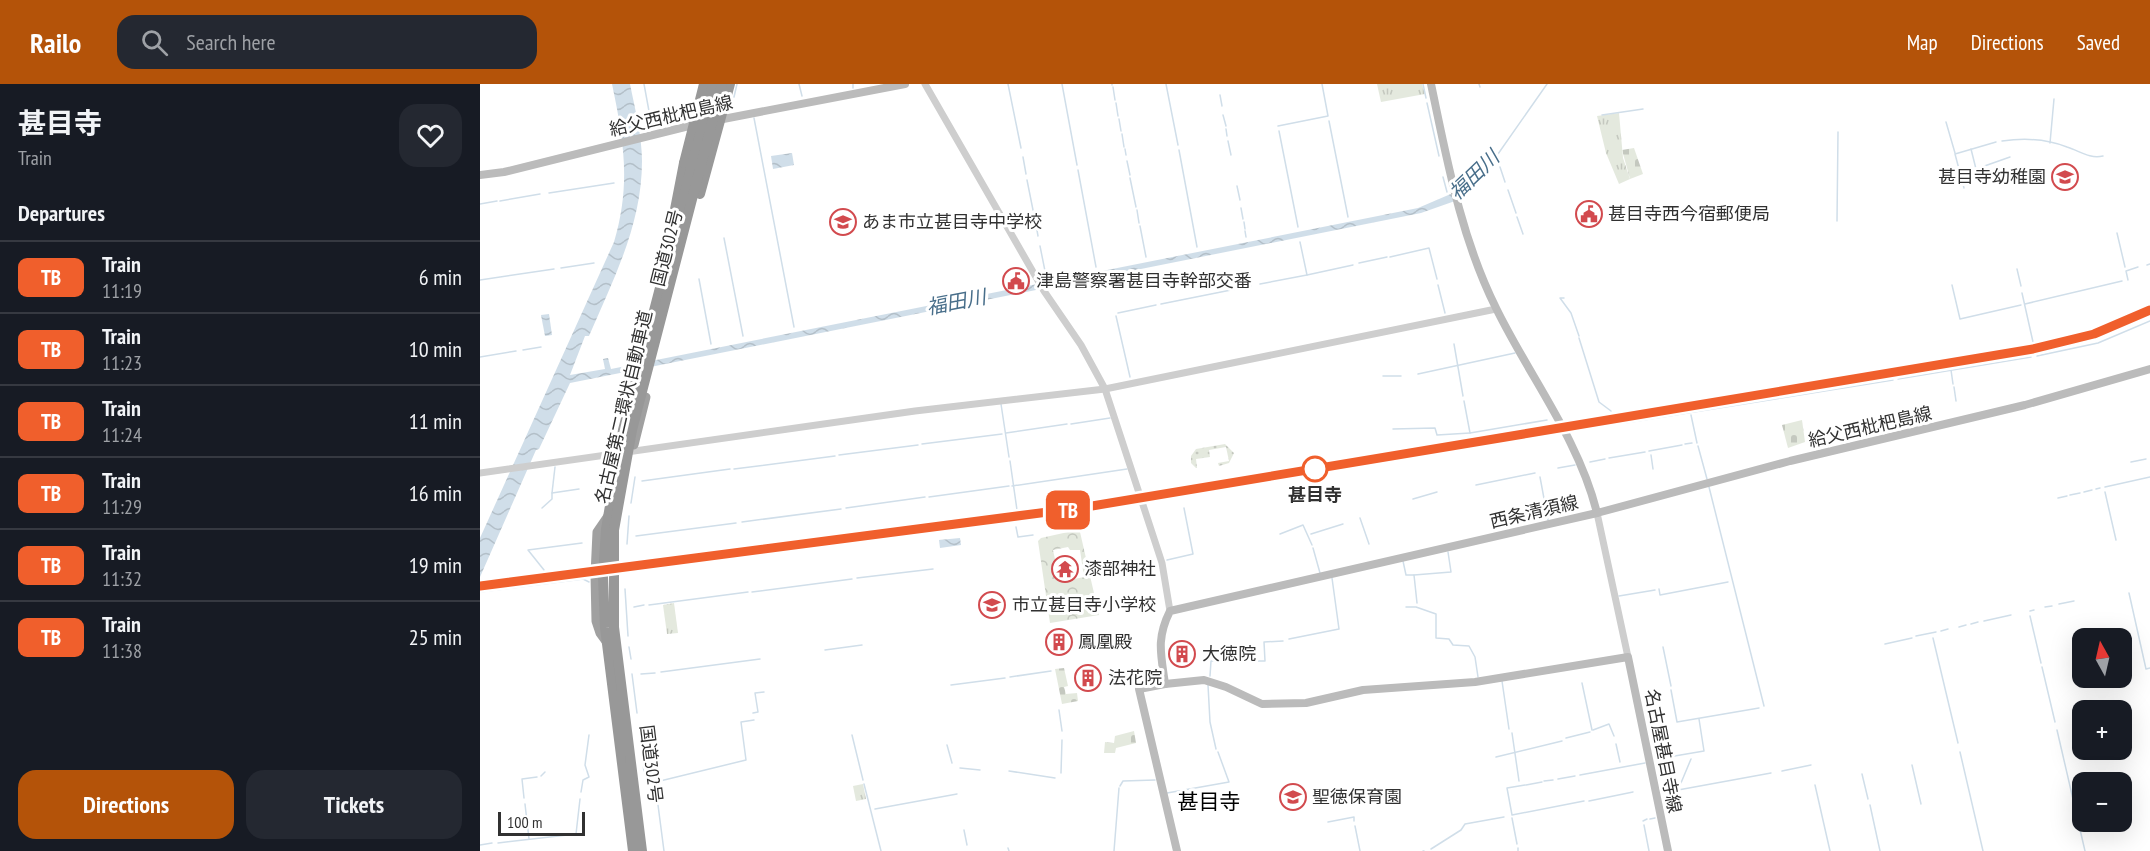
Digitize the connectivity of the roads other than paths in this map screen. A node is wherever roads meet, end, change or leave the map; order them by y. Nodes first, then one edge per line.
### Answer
1 (704, 84) edge
2 (712, 84) edge
3 (722, 84) edge
4 (728, 84) edge
5 (905, 84) edge
6 (925, 84) edge
7 (1431, 84) edge
8 (717, 120) junction
9 (480, 175) edge
10 (659, 289) junction
11 (664, 305) junction
12 (1496, 309) junction
13 (2150, 369) edge
14 (1105, 389) junction
15 (632, 450) junction
16 (480, 473) edge
17 (1597, 513) junction
18 (1170, 611) junction
19 (1628, 657) junction
20 (1165, 684) junction
21 (633, 851) edge
22 (644, 851) edge
23 (1178, 851) edge
24 (1668, 851) edge

1 - 10 highway, bridge
2 - 10 highway, 名古屋第二環状自動車道, bridge
3 - 11 highway, 名古屋第二環状自動車道, bridge
4 - 8 highway, 国道302号
4 - 11 highway, bridge
5 - 8 main road, 給父西枇杷島線
6 - 14 street
7 - 12 main road, 西条清須線
8 - 9 main road, 給父西枇杷島線
8 - 15 highway, 国道302号
10 - 21 highway, 名古屋第二環状自動車道, bridge
11 - 22 highway, 名古屋第二環状自動車道, bridge
12 - 14 street
12 - 17 main road, 西条清須線
13 - 17 main road, 給父西枇杷島線
14 - 15 street
14 - 18 street
15 - 16 street
15 - 22 highway, 国道302号
17 - 18 main road, 西条清須線
17 - 19 street
18 - 20 main road
19 - 20 main road
19 - 24 main road, 名古屋甚目寺線
20 - 23 main road

